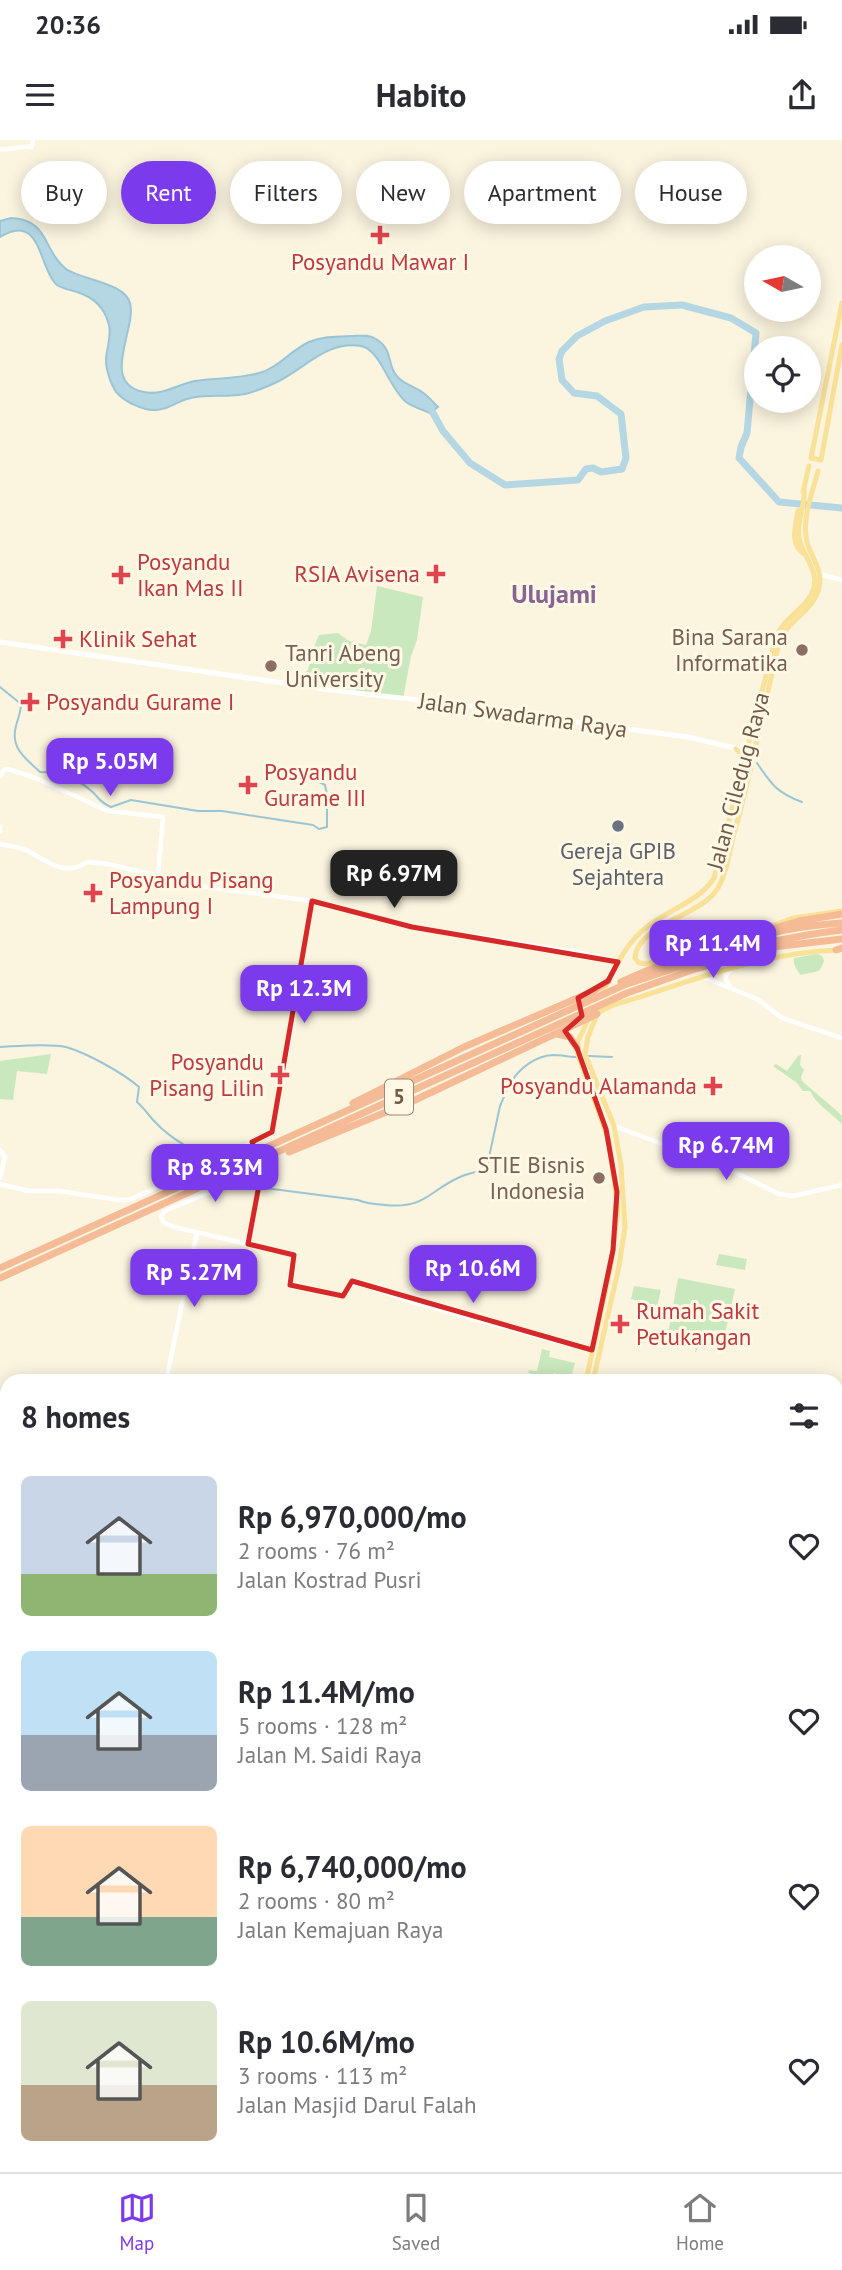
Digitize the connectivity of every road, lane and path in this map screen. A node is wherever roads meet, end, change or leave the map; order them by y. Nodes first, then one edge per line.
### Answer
1 (33, 140) edge
2 (0, 149) edge
3 (842, 303) edge
4 (842, 345) edge
5 (809, 466) dead end
6 (818, 471) dead end
7 (806, 500) junction
8 (802, 518) junction
9 (801, 532) junction
10 (817, 574) junction
11 (842, 580) edge
12 (0, 642) edge
13 (759, 715) junction
14 (738, 750) junction
15 (746, 756) junction
16 (754, 758) junction
17 (0, 776) edge
18 (0, 844) edge
19 (158, 876) junction
20 (312, 901) junction
21 (842, 912) edge
22 (842, 923) edge
23 (842, 930) edge
24 (740, 938) joint
25 (842, 939) edge
26 (840, 949) edge
27 (618, 962) junction
28 (690, 966) junction
29 (732, 968) junction
30 (701, 976) junction
31 (627, 979) junction
32 (608, 981) junction
33 (604, 990) junction
34 (733, 990) junction
35 (629, 1000) junction
36 (573, 1001) junction
37 (611, 1007) junction
38 (596, 1012) junction
39 (574, 1024) junction
40 (556, 1034) junction
41 (842, 1038) edge
42 (578, 1055) junction
43 (477, 1057) junction
44 (593, 1075) junction
45 (586, 1079) junction
46 (329, 1119) junction
47 (614, 1126) junction
48 (321, 1136) junction
49 (617, 1139) junction
50 (609, 1141) junction
51 (251, 1143) junction
52 (0, 1150) edge
53 (0, 1178) edge
54 (0, 1184) edge
55 (842, 1185) edge
56 (197, 1232) junction
57 (248, 1244) junction
58 (613, 1250) junction
59 (622, 1251) junction
60 (0, 1268) edge
61 (0, 1279) edge
62 (598, 1321) junction
63 (606, 1323) junction
64 (592, 1350) junction
65 (167, 1374) edge
66 (587, 1374) edge
67 (595, 1374) edge

1 - 2 street
3 - 4 main road
5 - 7 main road
6 - 7 main road
7 - 8 main road
7 - 8 main road
8 - 9 main road
8 - 9 main road
9 - 10 main road
9 - 10 main road
10 - 11 street
10 - 13 main road, Jalan Ciledug Raya
12 - 14 main road, Jalan Swadarma Raya
13 - 15 main road, Jalan Ciledug Raya
13 - 16 main road, Jalan Ciledug Raya
14 - 15 main road
14 - 15 main road
15 - 16 main road
15 - 27 main road, Jalan Ciledug Raya
16 - 24 main road, Jalan Ciledug Raya
17 - 19 street
18 - 19 street
19 - 20 street
20 - 27 street
20 - 51 street
21 - 24 highway
22 - 31 highway
23 - 28 highway, 5
25 - 28 highway, 5
26 - 29 main road
27 - 32 main road, Jalan Ciledug Raya
28 - 43 highway, 5
29 - 30 main road
29 - 34 street
30 - 34 street
30 - 35 main road
31 - 33 highway
31 - 35 highway
32 - 33 main road, Jalan Ciledug Raya
32 - 36 highway
33 - 37 main road
33 - 38 main road, Jalan Ciledug Raya
34 - 41 street
35 - 37 main road
36 - 38 highway
36 - 39 highway
36 - 46 highway
37 - 38 main road
38 - 39 highway
38 - 42 main road, Jalan Ciledug Raya
38 - 44 main road, Jalan Ciledug Raya
39 - 40 highway
40 - 42 highway
40 - 48 highway
42 - 45 main road
43 - 46 highway, 5
43 - 48 highway, 5
44 - 45 main road
44 - 47 main road, Jalan Ciledug Raya
45 - 50 main road
46 - 60 highway, 5
47 - 49 main road, Jalan Ciledug Raya
47 - 55 street
48 - 61 highway, 5
49 - 50 main road
49 - 59 main road, Jalan Ciledug Raya
50 - 58 main road
51 - 54 street
51 - 56 street
51 - 57 street
52 - 53 street
56 - 57 street
56 - 65 street
57 - 64 street
58 - 59 main road
58 - 62 main road
59 - 63 main road, Jalan Ciledug Raya
62 - 63 main road
62 - 64 main road
63 - 67 main road, Jalan Ciledug Raya
64 - 66 main road

